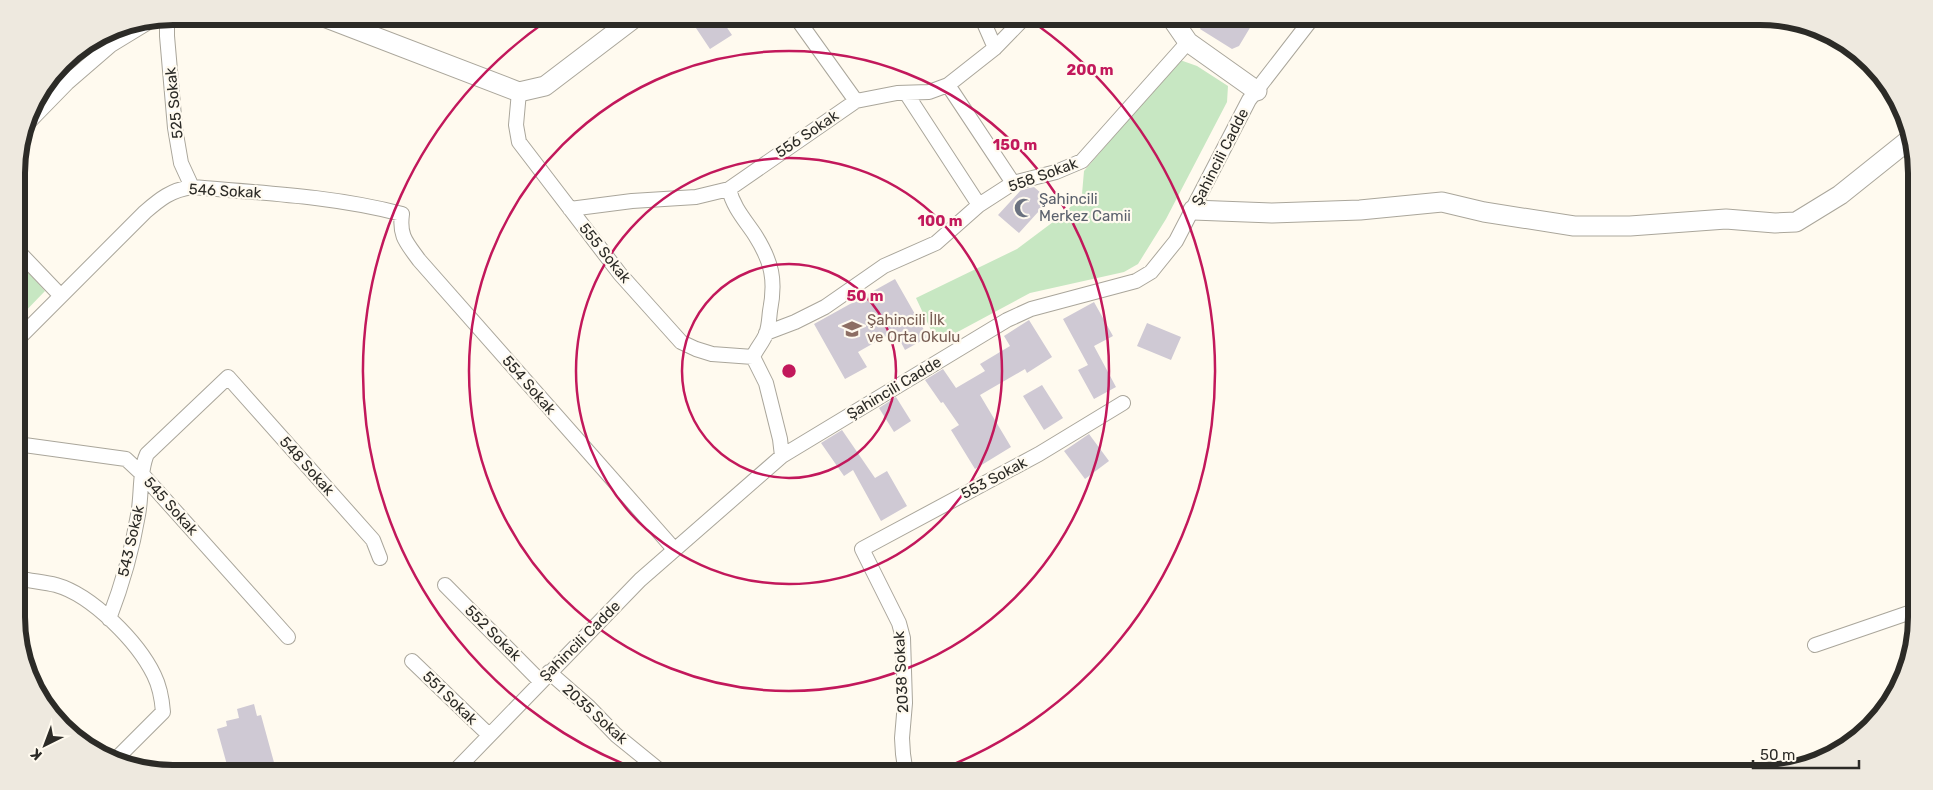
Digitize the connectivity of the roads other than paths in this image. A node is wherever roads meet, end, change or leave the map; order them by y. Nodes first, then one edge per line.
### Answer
1 (167, 25) edge
2 (348, 25) edge
3 (620, 25) edge
4 (801, 25) edge
5 (985, 25) edge
6 (1017, 25) edge
7 (1176, 25) edge
8 (1307, 25) edge
9 (136, 30) edge
10 (1188, 42) junction
11 (995, 48) junction
12 (948, 85) junction
13 (1257, 91) junction
14 (519, 92) junction
15 (906, 93) junction
16 (856, 101) junction
17 (37, 113) edge
18 (1905, 143) edge
19 (1013, 183) junction
20 (192, 187) junction
21 (729, 189) junction
22 (979, 205) junction
23 (570, 209) junction
24 (1193, 210) junction
25 (402, 214) joint
26 (25, 258) edge
27 (61, 296) junction
28 (25, 332) edge
29 (766, 333) junction
30 (753, 357) junction
31 (228, 377) joint
32 (1123, 403) dead end
33 (25, 445) edge
34 (782, 456) junction
35 (142, 474) junction
36 (674, 549) junction
37 (862, 549) joint
38 (380, 558) dead end
39 (25, 579) edge
40 (446, 585) dead end
41 (1908, 613) edge
42 (109, 619) junction
43 (288, 637) dead end
44 (1815, 644) dead end
45 (412, 660) dead end
46 (545, 677) junction
47 (489, 735) junction
48 (120, 755) edge
49 (461, 765) edge
50 (653, 765) edge
51 (904, 765) edge

1 - 20 street, 525 Sokak
2 - 14 street
3 - 14 street
4 - 16 street
5 - 11 street
6 - 11 street, 556 Sokak
7 - 10 street
8 - 13 street, Şahincili Cadde
9 - 17 street
10 - 13 street
10 - 19 street, 558 Sokak
11 - 12 street, 556 Sokak
12 - 15 street, 556 Sokak
12 - 19 street
13 - 24 street, Şahincili Cadde
14 - 23 street, 555 Sokak
15 - 16 street, 556 Sokak
15 - 22 street
16 - 21 street, 556 Sokak
18 - 24 street
19 - 22 street, 558 Sokak
20 - 25 street, 546 Sokak
20 - 27 street, 546 Sokak
21 - 23 street, 556 Sokak
21 - 29 street
22 - 29 street, 558 Sokak
23 - 30 street, 555 Sokak
24 - 34 street, Şahincili Cadde
25 - 36 street, 554 Sokak
26 - 27 street
27 - 28 street, 546 Sokak
29 - 30 street
30 - 34 street
31 - 35 street, 543 Sokak
31 - 38 street, 548 Sokak
32 - 37 street, 553 Sokak
33 - 35 street, 545 Sokak
34 - 36 street, Şahincili Cadde
35 - 42 street, 543 Sokak
35 - 43 street, 545 Sokak
36 - 46 street, Şahincili Cadde
37 - 51 street, 2038 Sokak
39 - 42 street
40 - 46 street, 552 Sokak
41 - 44 street
42 - 48 street
45 - 47 street, 551 Sokak
46 - 47 street, Şahincili Cadde
46 - 50 street, 2035 Sokak
47 - 49 street, Şahincili Cadde

